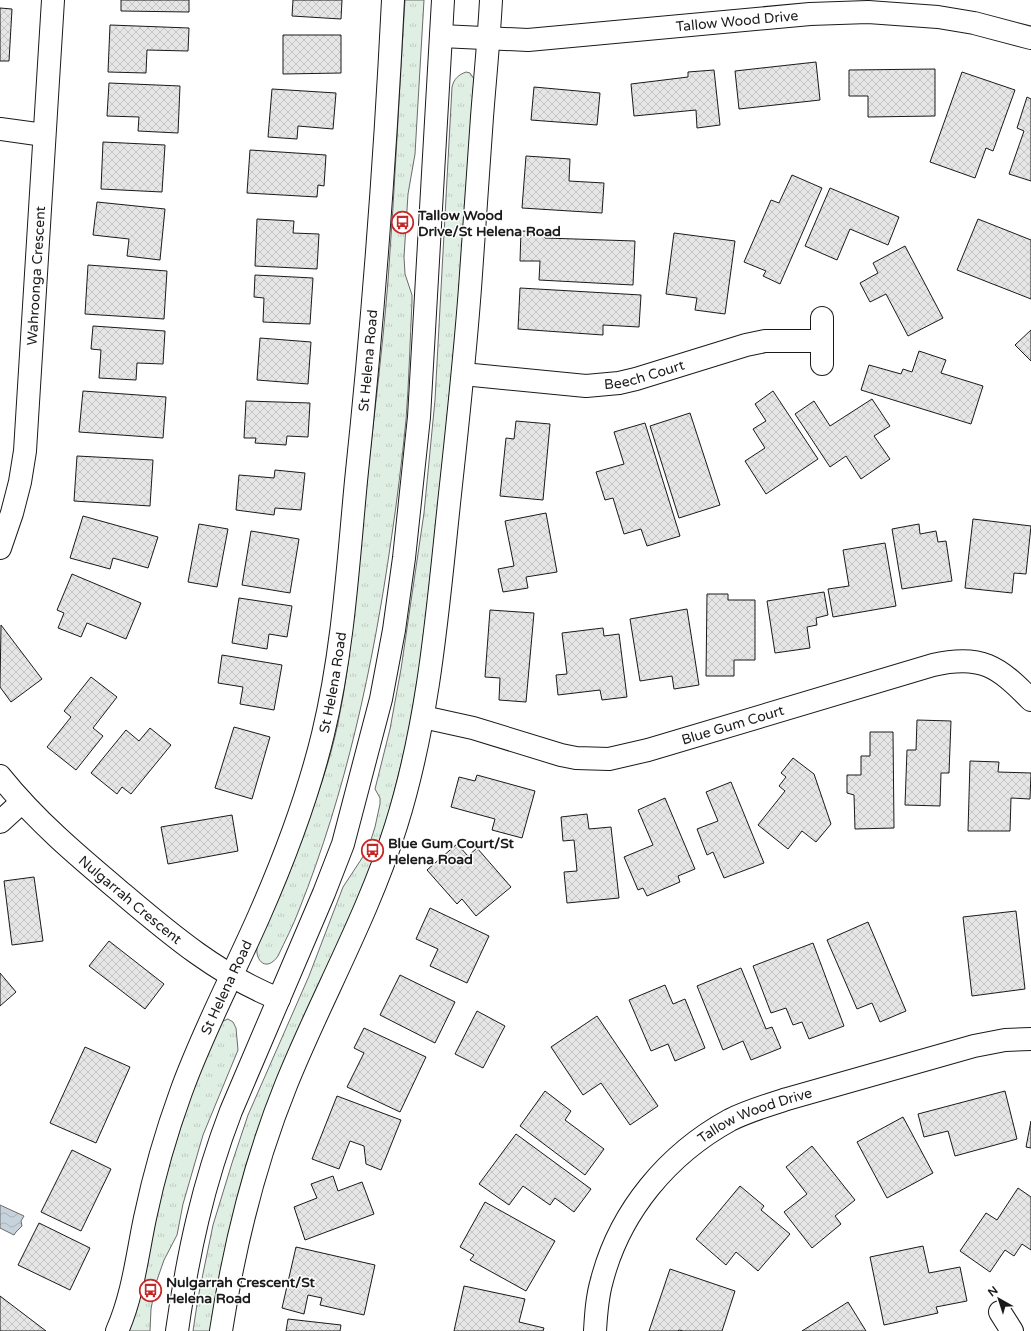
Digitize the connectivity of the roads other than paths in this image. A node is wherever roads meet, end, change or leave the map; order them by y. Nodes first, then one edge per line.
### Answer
1 (53, 0) edge
2 (393, 0) edge
3 (443, 0) edge
4 (491, 0) edge
5 (441, 36) junction
6 (1031, 38) edge
7 (489, 39) junction
8 (0, 129) edge
9 (44, 135) junction
10 (822, 318) dead end
11 (822, 341) junction
12 (822, 364) dead end
13 (463, 374) junction
14 (0, 548) edge
15 (1031, 700) edge
16 (423, 717) junction
17 (0, 776) edge
18 (22, 802) junction
19 (0, 822) edge
20 (231, 975) junction
21 (279, 999) junction
22 (1031, 1039) edge
23 (1000, 1312) dead end
24 (117, 1331) edge
25 (177, 1331) edge
26 (221, 1331) edge
27 (595, 1331) edge
28 (1012, 1331) edge

1 - 9 street, Wahroonga Crescent
2 - 20 street, St Helena Road
3 - 5 street
4 - 7 street
5 - 7 street, Tallow Wood Drive
5 - 21 street
6 - 7 street, Tallow Wood Drive
7 - 13 street
8 - 9 street
9 - 14 street, Wahroonga Crescent
10 - 11 street
11 - 12 street
11 - 13 street, Beech Court
13 - 16 street
15 - 16 street, Blue Gum Court
16 - 26 street
17 - 18 street, Nulgarrah Crescent
18 - 19 street
18 - 20 street, Nulgarrah Crescent
20 - 21 street, Nulgarrah Crescent
20 - 24 street, St Helena Road
21 - 25 street
22 - 27 street, Tallow Wood Drive
23 - 28 street

